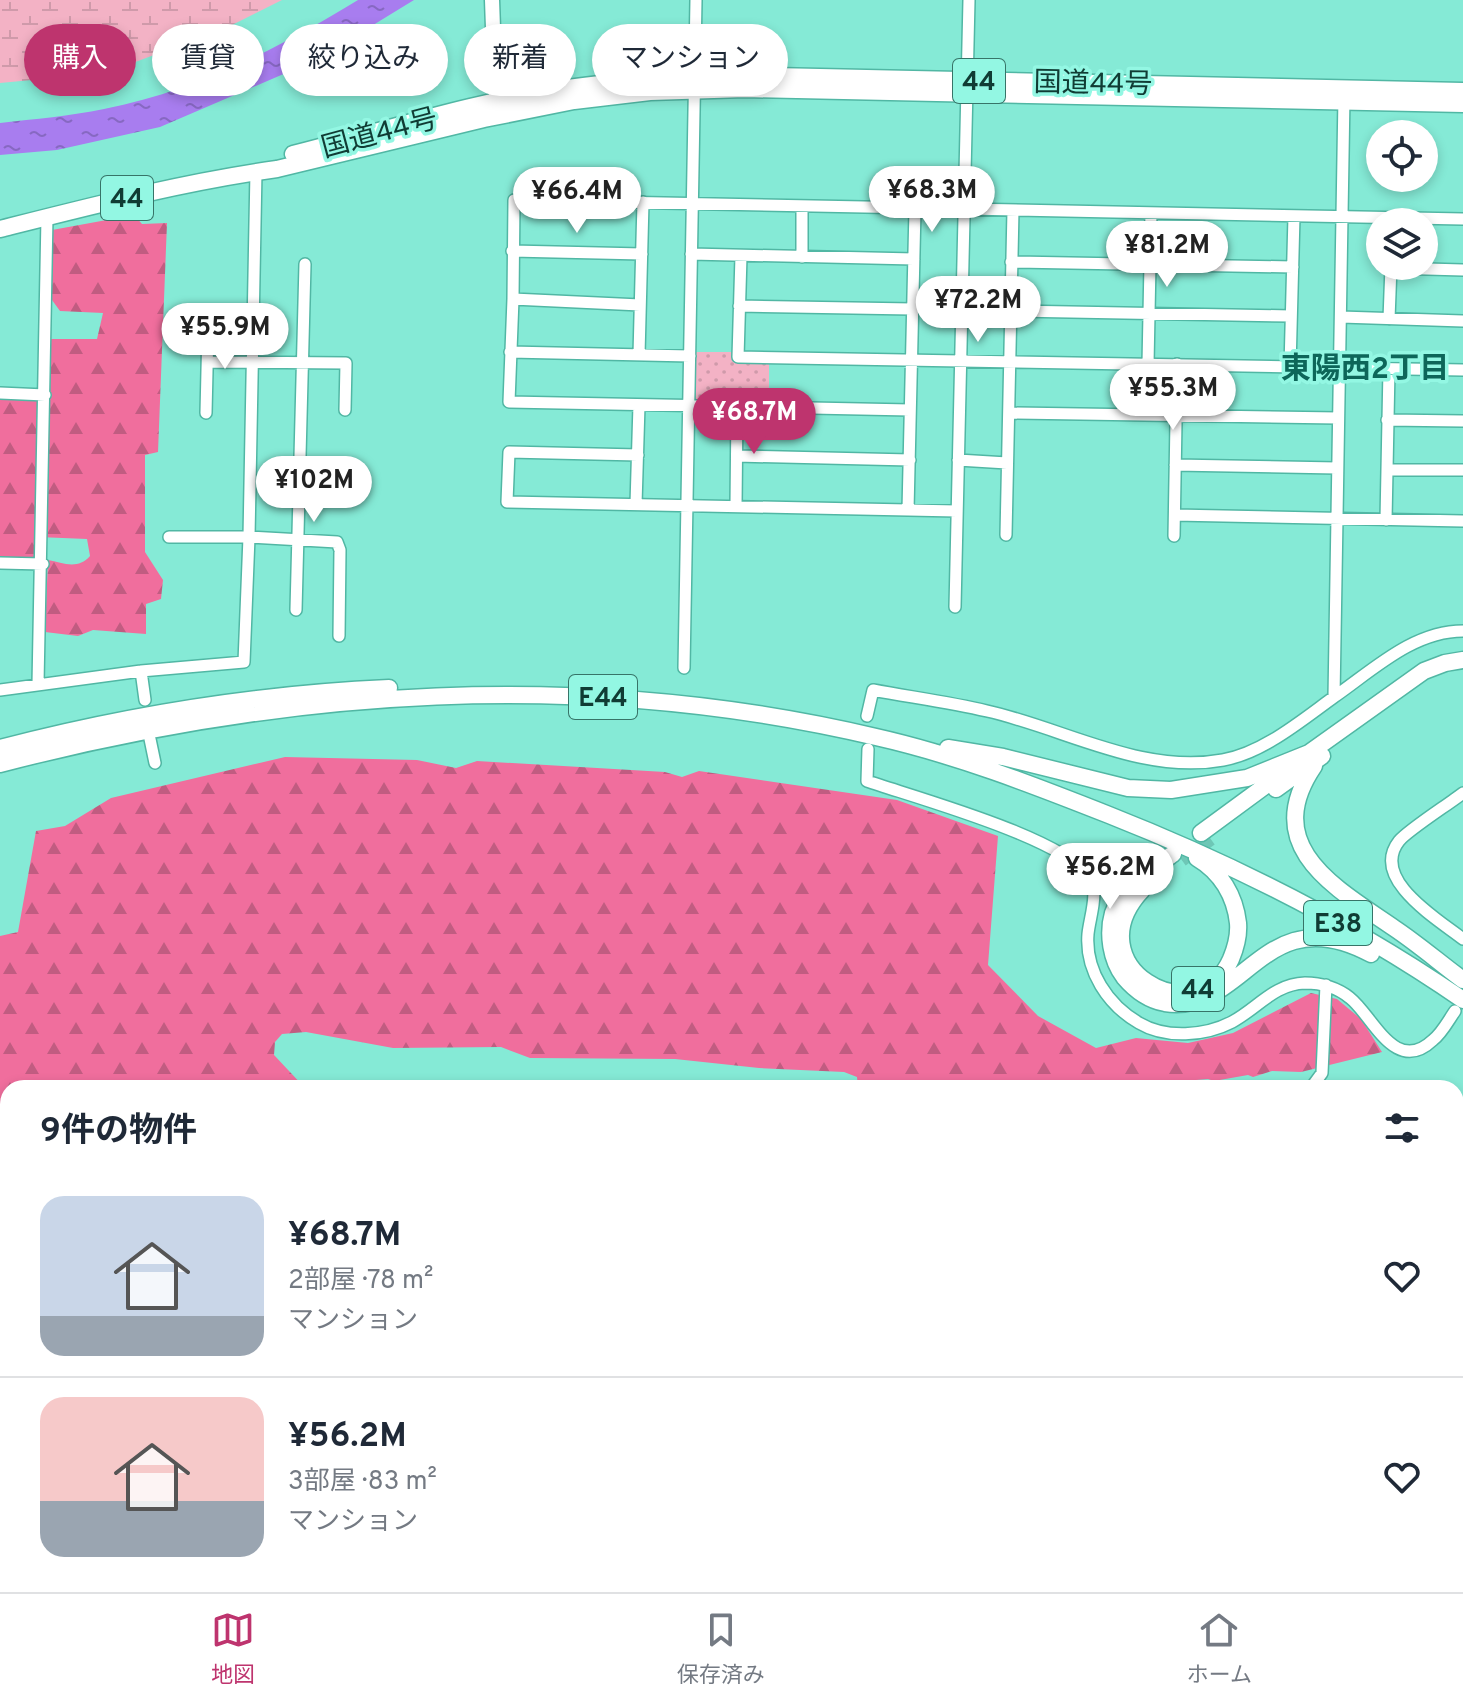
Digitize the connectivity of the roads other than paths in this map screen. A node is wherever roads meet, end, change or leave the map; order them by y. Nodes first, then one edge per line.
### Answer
1 (492, 0) edge
2 (696, 0) edge
3 (969, 0) edge
4 (696, 24) edge
5 (788, 84) edge
6 (592, 87) edge
7 (967, 87) junction
8 (1463, 91) edge
9 (1344, 94) junction
10 (695, 96) edge
11 (1463, 104) edge
12 (498, 109) junction
13 (256, 171) junction
14 (643, 202) junction
15 (691, 204) junction
16 (802, 206) junction
17 (915, 209) junction
18 (964, 210) junction
19 (1013, 210) junction
20 (1151, 213) junction
21 (1294, 216) junction
22 (47, 217) junction
23 (1342, 217) junction
24 (1366, 218) edge
25 (1438, 219) edge
26 (1463, 219) edge
27 (0, 229) edge
28 (512, 251) junction
29 (642, 254) junction
30 (691, 254) junction
31 (741, 256) junction
32 (802, 257) junction
33 (914, 259) junction
34 (1011, 262) junction
35 (305, 264) dead end
36 (1150, 265) junction
37 (1293, 267) junction
38 (1438, 269) edge
39 (1463, 270) edge
40 (1390, 280) edge
41 (513, 299) junction
42 (640, 305) junction
43 (739, 306) junction
44 (912, 309) junction
45 (1011, 311) junction
46 (1150, 314) junction
47 (1291, 316) junction
48 (1341, 317) junction
49 (1389, 319) junction
50 (1463, 321) edge
51 (208, 328) dead end
52 (510, 352) junction
53 (639, 355) junction
54 (690, 356) junction
55 (911, 359) junction
56 (961, 360) junction
57 (208, 362) junction
58 (1009, 362) junction
59 (252, 363) junction
60 (302, 363) junction
61 (1148, 364) junction
62 (1177, 364) junction
63 (1290, 367) junction
64 (1339, 368) junction
65 (1389, 369) junction
66 (1463, 370) edge
67 (0, 393) edge
68 (45, 395) junction
69 (639, 405) junction
70 (688, 406) junction
71 (737, 406) junction
72 (345, 410) dead end
73 (910, 410) junction
74 (206, 413) dead end
75 (1009, 413) junction
76 (1177, 414) junction
77 (1338, 418) junction
78 (1387, 420) junction
79 (1463, 421) edge
80 (638, 455) junction
81 (737, 456) junction
82 (910, 460) junction
83 (958, 460) junction
84 (1007, 463) junction
85 (1175, 465) junction
86 (1337, 468) junction
87 (1387, 470) junction
88 (1463, 470) edge
89 (636, 504) junction
90 (685, 506) junction
91 (736, 506) junction
92 (908, 510) junction
93 (957, 511) junction
94 (1175, 515) junction
95 (1336, 519) junction
96 (1386, 520) junction
97 (1463, 521) edge
98 (1006, 535) dead end
99 (1174, 536) dead end
100 (169, 537) dead end
101 (249, 537) junction
102 (298, 541) junction
103 (0, 563) edge
104 (43, 564) junction
105 (955, 607) dead end
106 (296, 610) dead end
107 (1463, 631) edge
108 (339, 636) dead end
109 (1463, 663) edge
110 (684, 668) dead end
111 (141, 671) junction
112 (38, 684) junction
113 (0, 690) edge
114 (1334, 697) junction
115 (145, 700) dead end
116 (867, 716) dead end
117 (150, 739) dead end
118 (0, 748) edge
119 (942, 748) junction
120 (868, 749) dead end
121 (1314, 755) junction
122 (155, 763) dead end
123 (0, 764) edge
124 (1463, 793) edge
125 (1154, 833) junction
126 (1192, 846) junction
127 (1463, 939) edge
128 (1463, 980) edge
129 (1326, 985) junction
130 (1463, 993) edge
131 (1460, 1006) edge
132 (1317, 1080) edge

1 - 12 main road
2 - 4 street
3 - 7 street
5 - 7 highway, 国道44号 / 44
6 - 12 highway, 国道44号 / 44
7 - 9 highway, 国道44号 / 44
7 - 18 street
8 - 9 highway, 国道44号 / 44
9 - 11 highway, 国道44号 / 44
9 - 23 street
10 - 15 street
12 - 13 highway, 国道44号 / 44
13 - 22 highway, 国道44号 / 44
13 - 59 street
14 - 15 street
14 - 28 street
14 - 29 street
15 - 16 street
15 - 30 street
16 - 17 street
16 - 32 street
17 - 18 street
17 - 33 street
18 - 19 street
18 - 56 street
19 - 20 street
19 - 34 street
20 - 21 street
20 - 36 street
21 - 23 street
21 - 37 street
22 - 27 highway, 国道44号 / 44
22 - 68 street
23 - 24 street
23 - 48 street
25 - 26 street
28 - 29 street
28 - 41 street
29 - 42 street
30 - 31 street
30 - 54 street
31 - 32 street
31 - 43 street
32 - 33 street
33 - 44 street
34 - 36 street
34 - 45 street
35 - 60 street
36 - 37 street
36 - 46 street
37 - 47 street
38 - 39 street
40 - 49 street
41 - 42 street
41 - 52 street
42 - 53 street
43 - 44 street
43 - 55 street
44 - 55 street
45 - 46 street
45 - 58 street
46 - 47 street
46 - 61 street
47 - 63 street
48 - 49 street
48 - 64 street
49 - 50 street
51 - 57 street
52 - 53 street
52 - 69 street
53 - 54 street
54 - 70 street
55 - 56 street
55 - 73 street
56 - 58 street
56 - 83 street
57 - 59 street
57 - 74 street
58 - 61 street
58 - 75 street
59 - 60 street
59 - 101 street
60 - 72 street
60 - 102 street
61 - 62 street
62 - 63 street
62 - 76 street
63 - 64 street
64 - 65 street
64 - 77 street
65 - 66 street
65 - 78 street
67 - 68 street
68 - 104 street
69 - 70 street
69 - 80 street
70 - 71 street
70 - 90 street
71 - 73 street
71 - 81 street
73 - 82 street
75 - 76 street
75 - 84 street
76 - 77 street
76 - 85 street
77 - 86 street
78 - 79 street
78 - 87 street
80 - 89 street
80 - 89 street
81 - 82 street
81 - 91 street
82 - 92 street
83 - 84 street
83 - 93 street
84 - 98 street
85 - 86 street
85 - 94 street
86 - 95 street
87 - 88 street
87 - 96 street
89 - 90 street
90 - 91 street
90 - 110 street
91 - 92 street
92 - 93 street
93 - 105 street
94 - 95 street
94 - 99 street
95 - 96 street
95 - 114 street
96 - 97 street
100 - 101 street
101 - 102 street
101 - 111 street
102 - 106 street
102 - 108 street
103 - 104 street
104 - 112 street
107 - 114 street
109 - 121 highway
111 - 112 street
111 - 115 street
112 - 113 street
114 - 116 street
117 - 122 street
118 - 119 highway, E44
119 - 121 highway
119 - 126 highway, E44
120 - 129 street
121 - 126 highway, 44
121 - 128 highway
123 - 125 highway, E44
124 - 127 street
125 - 126 highway, E44
125 - 126 highway, 44
126 - 130 highway, E38
126 - 131 highway, E38
126 - 131 highway
129 - 131 street
129 - 132 street

